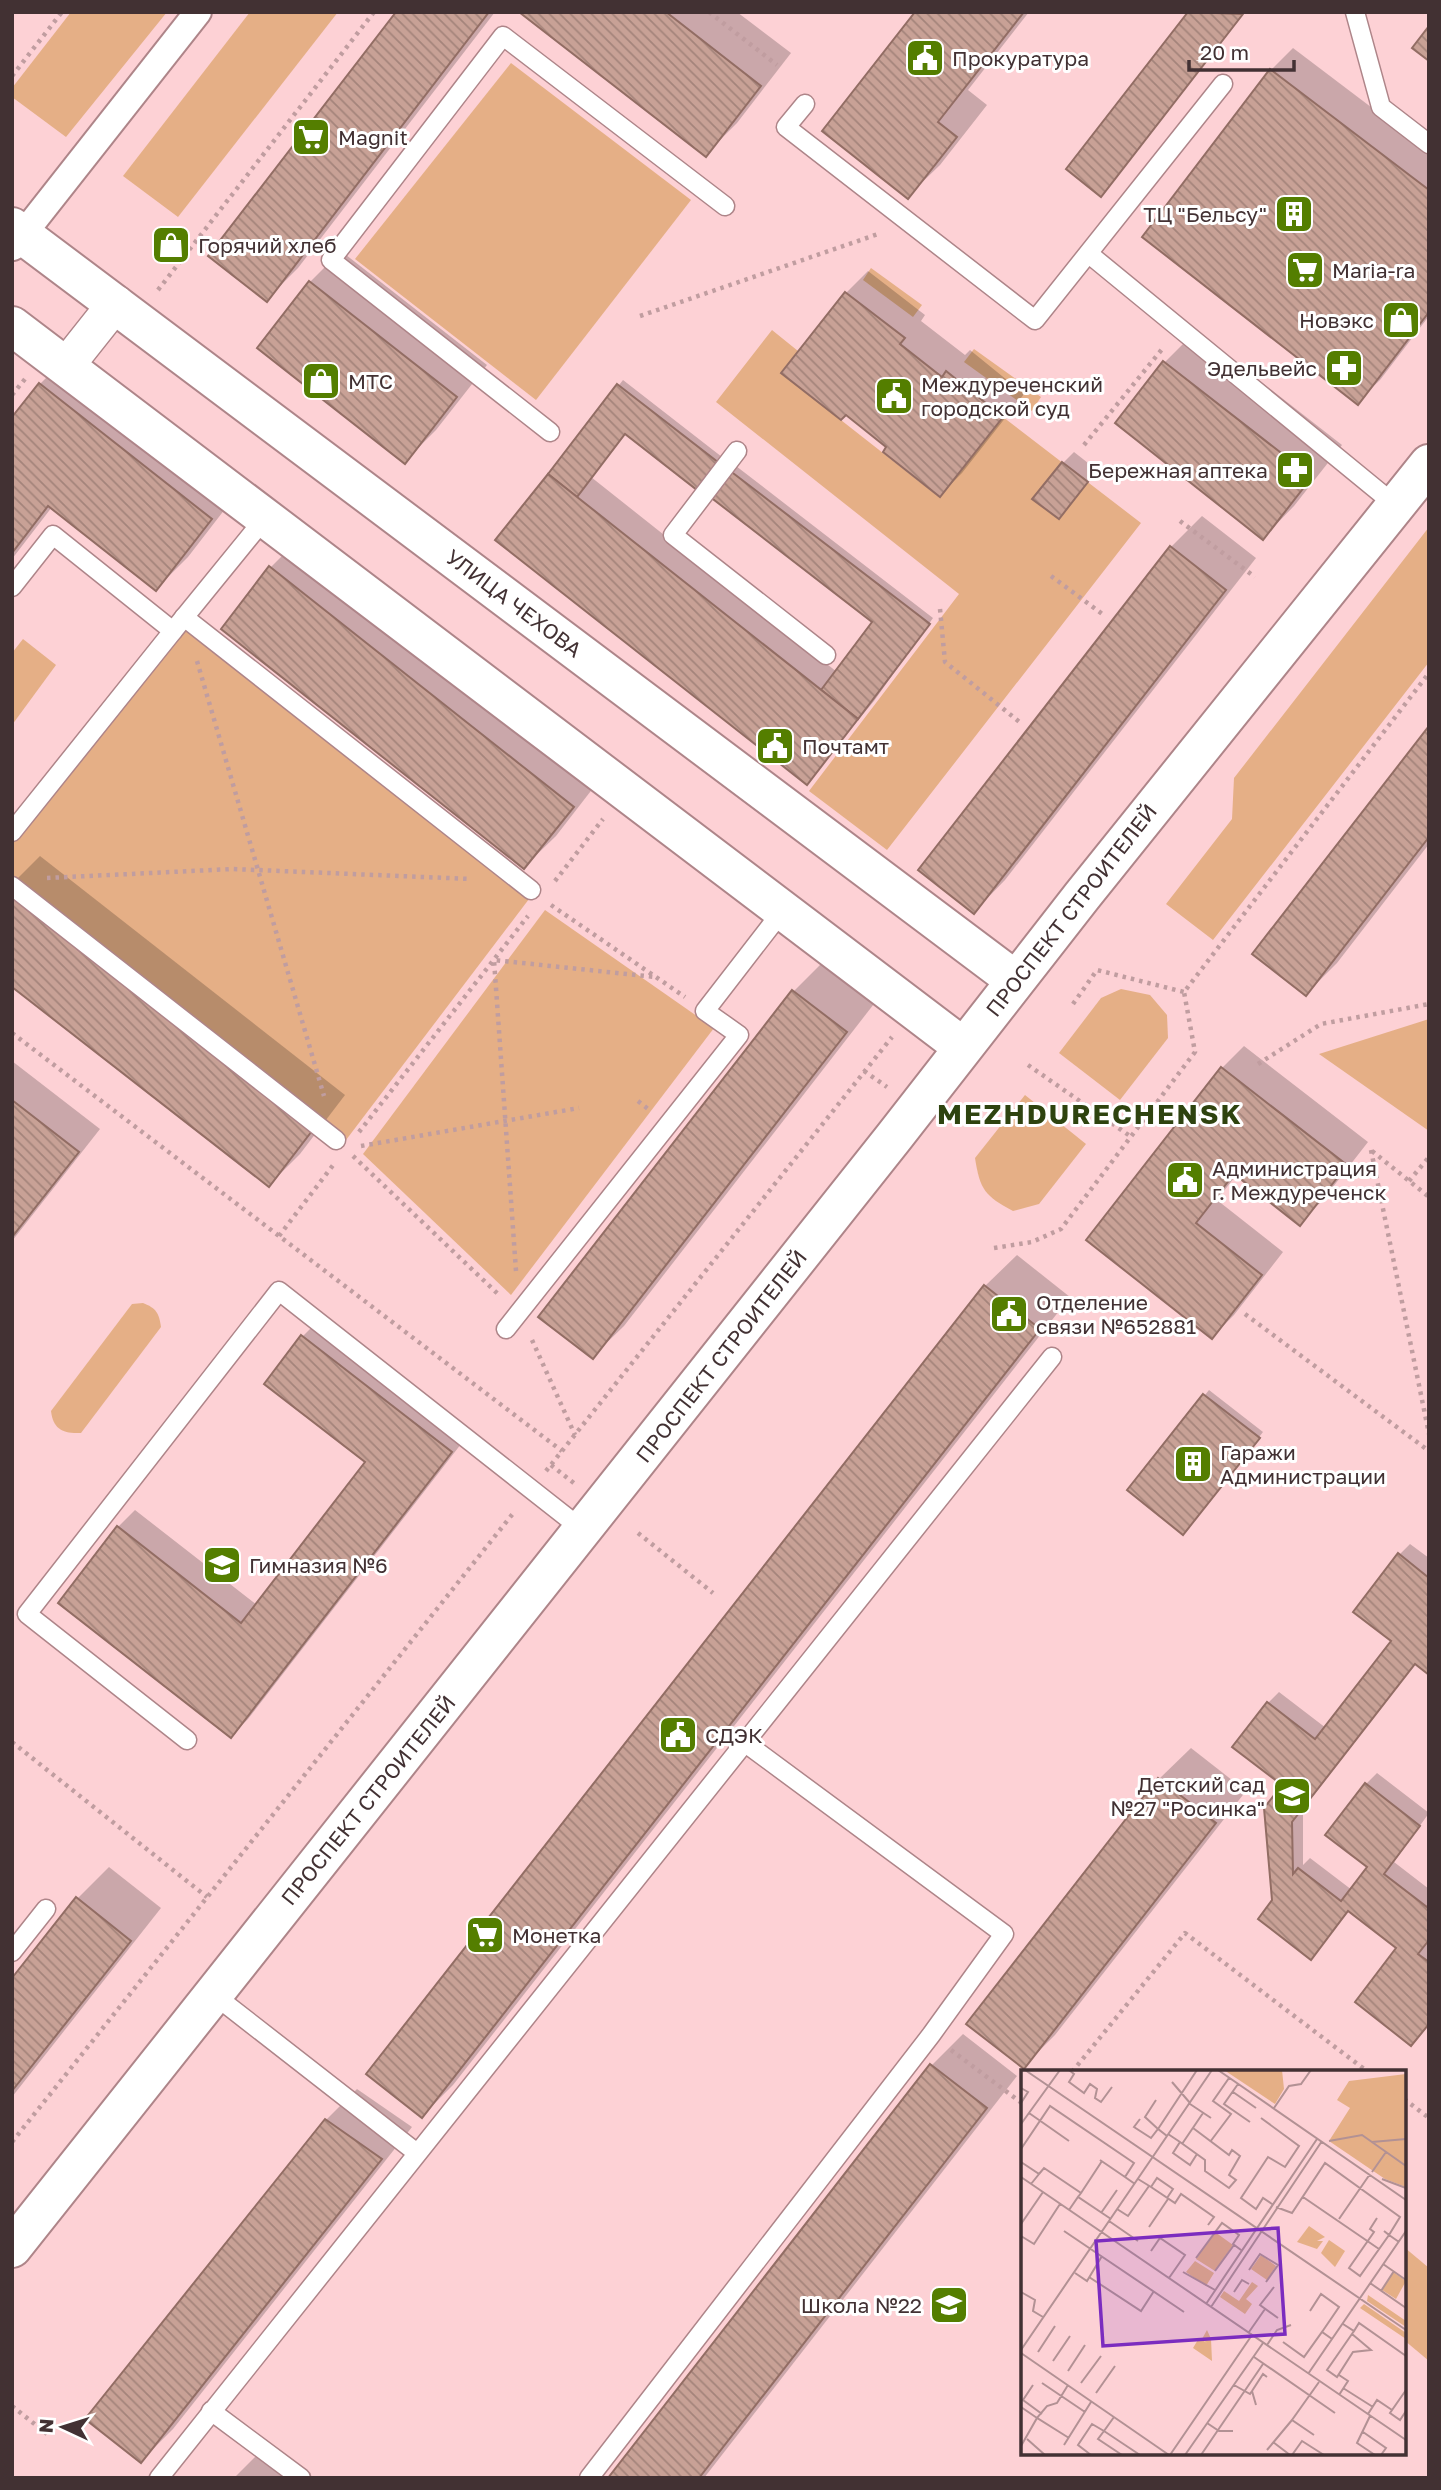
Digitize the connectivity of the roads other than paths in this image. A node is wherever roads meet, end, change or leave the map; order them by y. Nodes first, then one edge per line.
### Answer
1 (198, 12) edge
2 (1355, 12) edge
3 (1223, 84) dead end
4 (805, 104) dead end
5 (1429, 144) edge
6 (725, 206) dead end
7 (16, 237) edge
8 (1089, 254) junction
9 (116, 303) junction
10 (12, 326) edge
11 (66, 366) junction
12 (550, 432) dead end
13 (737, 451) dead end
14 (1429, 464) edge
15 (1394, 504) junction
16 (265, 517) junction
17 (12, 587) edge
18 (178, 624) junction
19 (826, 655) dead end
20 (12, 832) edge
21 (12, 886) edge
22 (530, 890) road end
23 (783, 910) junction
24 (1015, 980) junction
25 (963, 1047) junction
26 (341, 1144) road end
27 (506, 1329) dead end
28 (1052, 1357) dead end
29 (583, 1530) junction
30 (187, 1740) dead end
31 (744, 1742) junction
32 (46, 1909) dead end
33 (12, 1952) edge
34 (214, 1994) junction
35 (417, 2153) junction
36 (12, 2248) edge
37 (211, 2411) junction
38 (159, 2478) edge
39 (301, 2478) edge
40 (589, 2478) edge

1 - 7 street
2 - 5 lane
3 - 8 lane
4 - 8 lane
6 - 12 lane
7 - 9 street, УЛИЦА ЧЕХОВА
8 - 15 lane
9 - 11 street
9 - 24 street, УЛИЦА ЧЕХОВА
10 - 11 street
11 - 16 street
13 - 19 lane
14 - 15 street, ПРОСПЕКТ СТРОИТЕЛЕЙ
15 - 24 street, ПРОСПЕКТ СТРОИТЕЛЕЙ
16 - 18 lane
16 - 23 street
17 - 18 lane
18 - 20 lane
18 - 22 lane
21 - 26 lane
23 - 25 street
23 - 27 lane
24 - 25 street, ПРОСПЕКТ СТРОИТЕЛЕЙ
25 - 29 street, ПРОСПЕКТ СТРОИТЕЛЕЙ
28 - 31 lane
29 - 30 lane
29 - 34 street, ПРОСПЕКТ СТРОИТЕЛЕЙ
31 - 35 lane
31 - 40 lane
32 - 33 lane
34 - 35 lane
34 - 36 street, ПРОСПЕКТ СТРОИТЕЛЕЙ
35 - 37 lane
37 - 38 lane
37 - 39 lane

